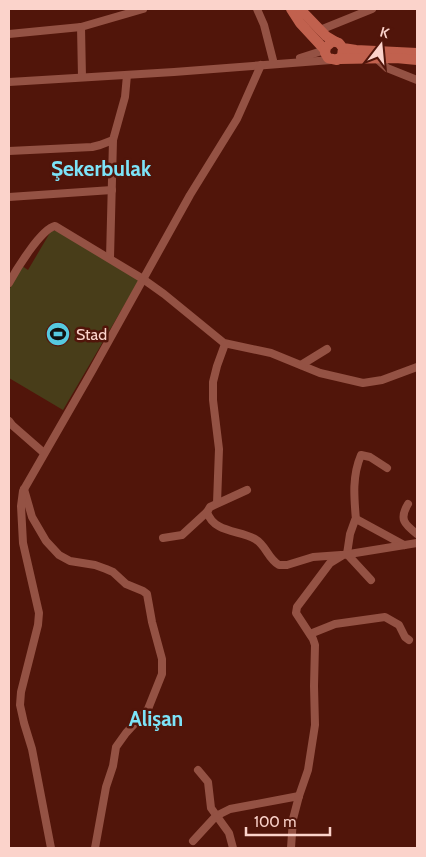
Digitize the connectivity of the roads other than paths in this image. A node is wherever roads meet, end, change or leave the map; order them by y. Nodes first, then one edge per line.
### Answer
1 (143, 9) edge
2 (257, 9) edge
3 (291, 9) edge
4 (300, 9) edge
5 (372, 9) edge
6 (133, 10) edge
7 (335, 23) junction
8 (81, 27) junction
9 (320, 30) junction
10 (9, 34) edge
11 (340, 45) junction
12 (325, 50) junction
13 (417, 53) edge
14 (376, 58) junction
15 (335, 59) junction
16 (417, 60) edge
17 (278, 63) junction
18 (261, 65) junction
19 (127, 75) junction
20 (82, 76) junction
21 (417, 80) edge
22 (9, 82) edge
23 (113, 140) junction
24 (9, 151) edge
25 (112, 190) junction
26 (9, 197) edge
27 (110, 258) junction
28 (144, 279) junction
29 (9, 282) edge
30 (226, 344) junction
31 (327, 350) dead end
32 (301, 365) junction
33 (417, 367) edge
34 (9, 421) edge
35 (44, 453) junction
36 (387, 468) dead end
37 (24, 489) junction
38 (247, 490) dead end
39 (217, 503) junction
40 (408, 504) dead end
41 (207, 512) junction
42 (356, 520) junction
43 (417, 534) edge
44 (163, 538) dead end
45 (417, 543) edge
46 (404, 545) junction
47 (345, 555) junction
48 (371, 580) dead end
49 (310, 634) junction
50 (409, 640) dead end
51 (198, 770) dead end
52 (299, 796) junction
53 (216, 816) junction
54 (194, 841) dead end
55 (50, 848) edge
56 (95, 848) edge
57 (233, 848) edge
58 (291, 848) edge

1 - 6 street
2 - 17 street
3 - 12 main road
4 - 9 main road
5 - 7 street
6 - 8 street
7 - 9 street
7 - 11 street
8 - 10 street
8 - 20 street
9 - 11 main road
11 - 12 main road
11 - 13 main road
11 - 15 main road
12 - 15 main road
12 - 17 street
14 - 15 main road
14 - 16 main road
14 - 21 street
15 - 17 street
17 - 18 street
18 - 19 street
18 - 28 street
19 - 20 street
19 - 23 street
20 - 22 street
23 - 24 street
23 - 25 street
25 - 26 street
25 - 27 street
27 - 28 street
27 - 29 street
28 - 30 street
28 - 35 street
30 - 32 street
30 - 39 street
31 - 32 street
32 - 33 street
34 - 35 street
35 - 37 street
36 - 42 street
37 - 55 street
37 - 56 street
38 - 39 street
39 - 41 street
40 - 43 street
41 - 44 street
41 - 47 street
42 - 46 street
42 - 47 street
45 - 46 street
46 - 47 street
47 - 48 street
47 - 49 street
49 - 50 street
49 - 52 street
51 - 53 street
52 - 53 street
52 - 58 street
53 - 54 street
53 - 57 street

